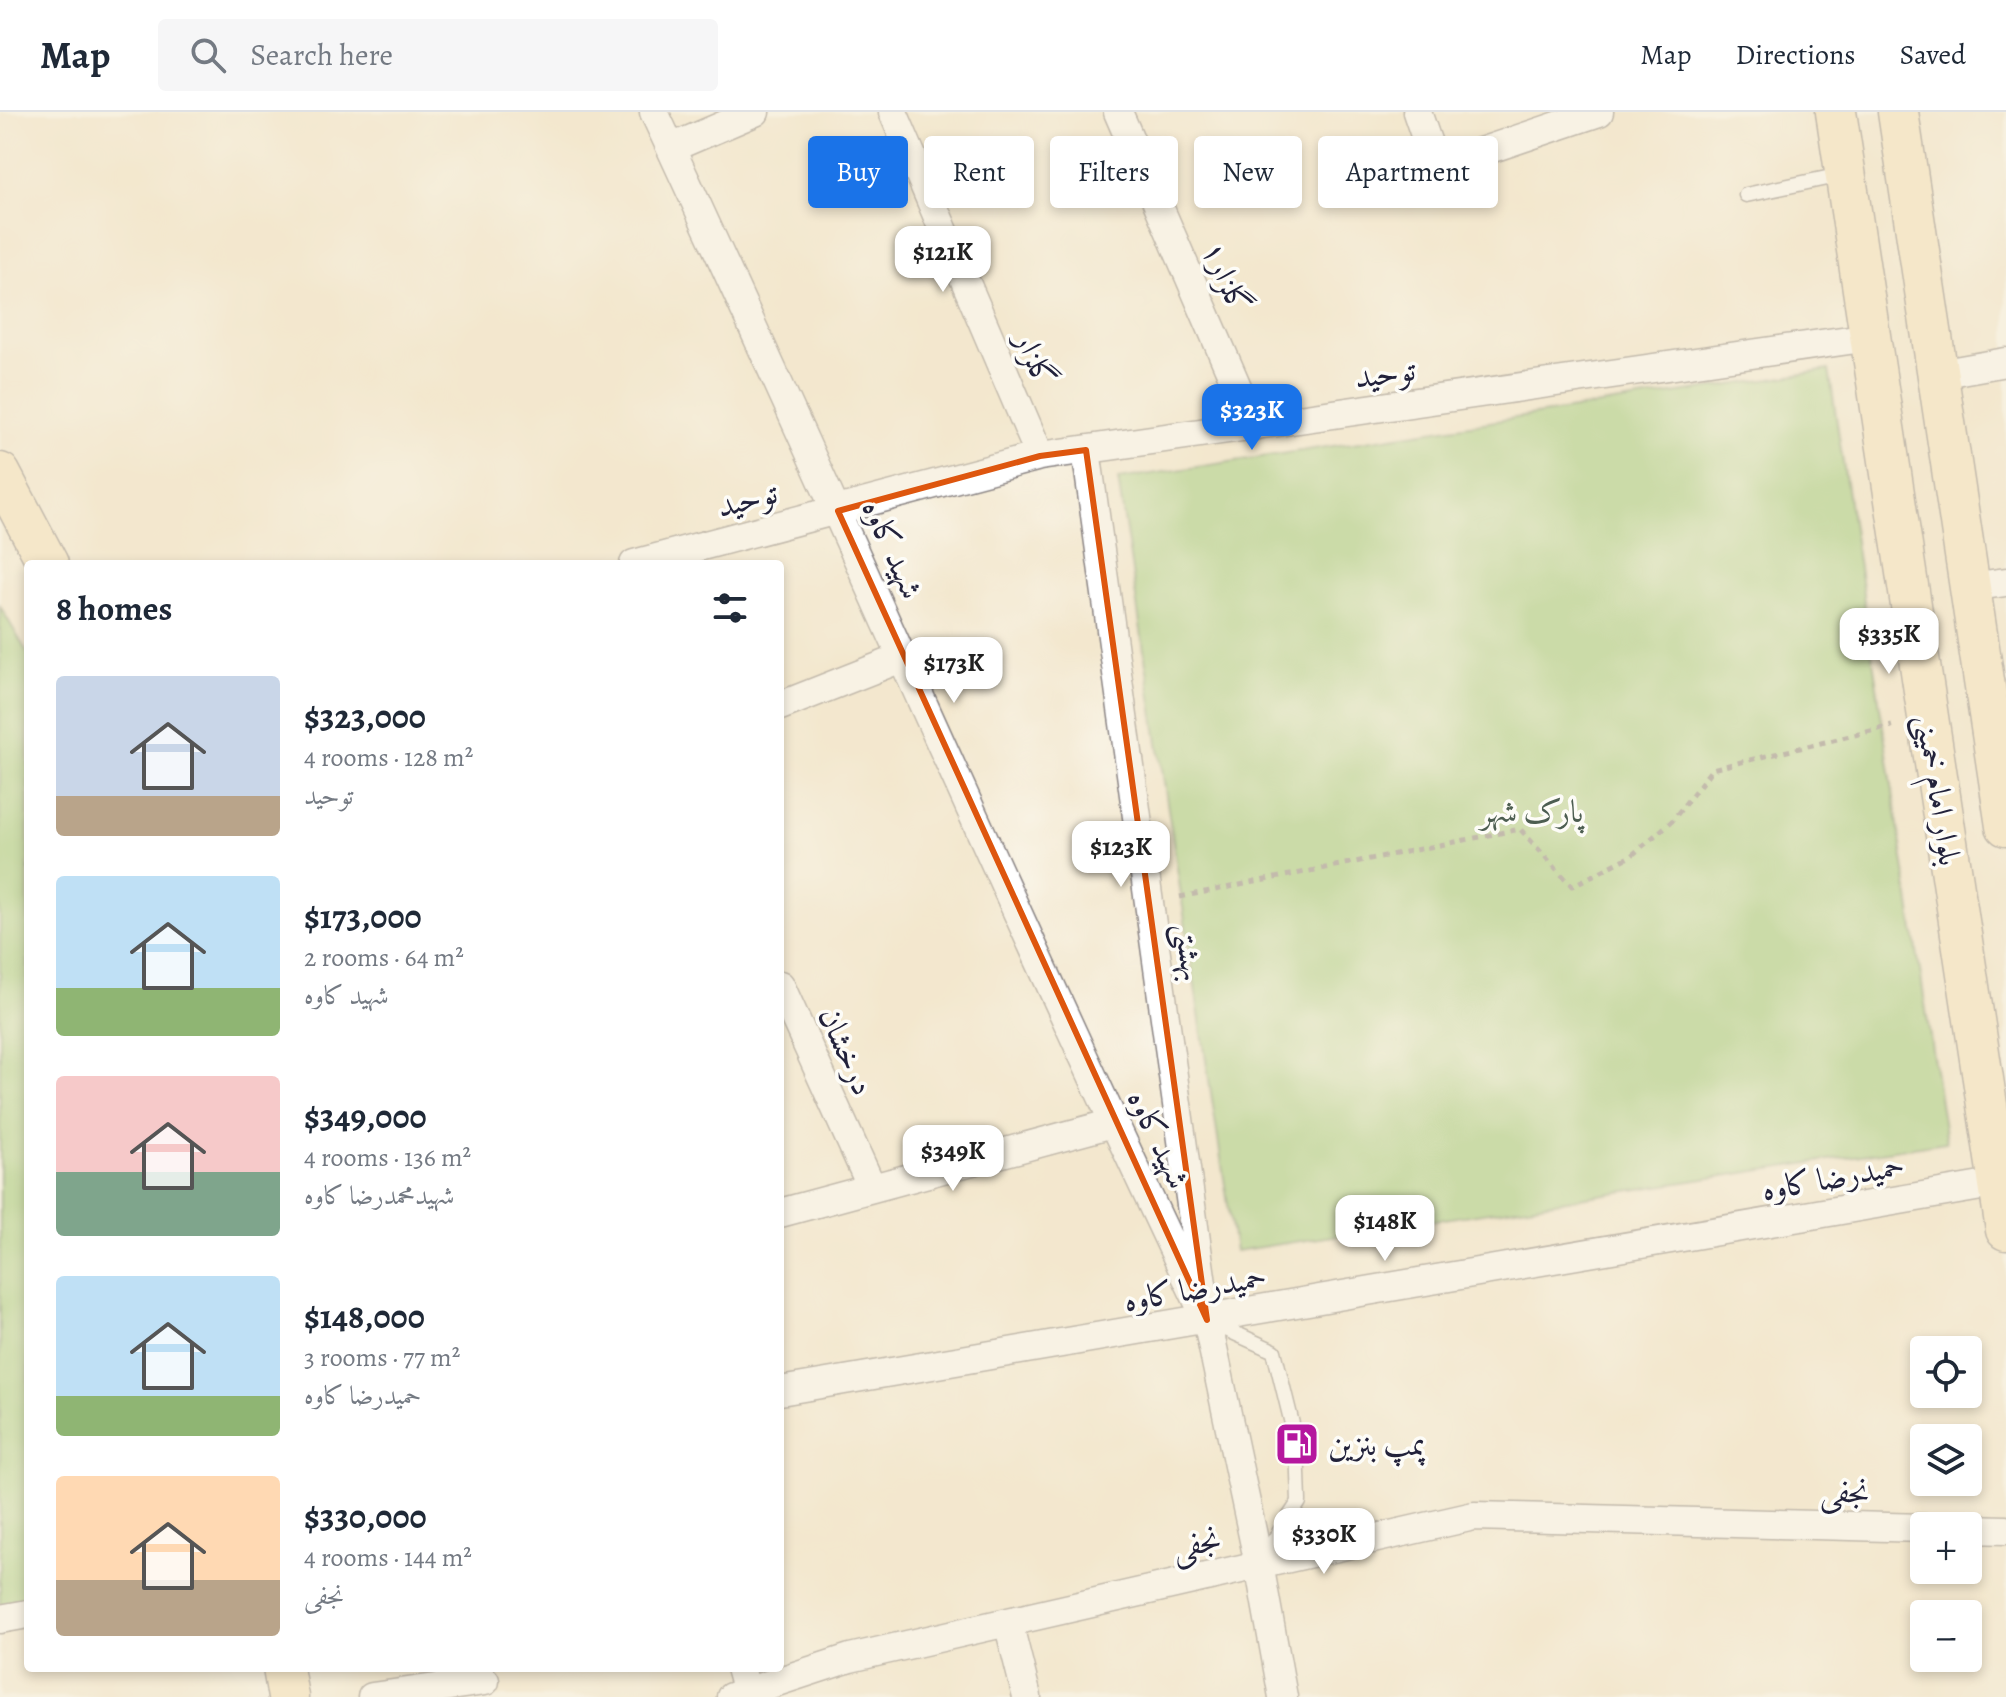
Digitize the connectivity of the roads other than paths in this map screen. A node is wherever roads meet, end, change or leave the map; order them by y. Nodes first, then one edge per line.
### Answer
1 (654, 112) edge
2 (755, 112) edge
3 (893, 112) edge
4 (1118, 112) edge
5 (1417, 112) edge
6 (1599, 112) edge
7 (1836, 112) edge
8 (1898, 112) edge
9 (671, 148) junction
10 (1846, 174) junction
11 (1746, 195) dead end
12 (1870, 337) junction
13 (2006, 362) edge
14 (1938, 374) junction
15 (1254, 426) junction
16 (1086, 450) junction
17 (1040, 456) junction
18 (0, 473) edge
19 (838, 511) junction
20 (46, 560) edge
21 (649, 560) edge
22 (1988, 584) edge
23 (904, 657) junction
24 (784, 704) edge
25 (2005, 806) edge
26 (784, 994) edge
27 (1113, 1123) junction
28 (1999, 1183) junction
29 (872, 1188) junction
30 (784, 1212) edge
31 (2006, 1230) edge
32 (1207, 1320) junction
33 (784, 1390) edge
34 (1910, 1528) edge
35 (1982, 1529) edge
36 (2006, 1530) edge
37 (1259, 1564) junction
38 (24, 1615) edge
39 (0, 1619) edge
40 (1008, 1622) junction
41 (284, 1672) edge
42 (485, 1681) dead end
43 (739, 1686) edge
44 (288, 1697) edge
45 (372, 1697) edge
46 (1027, 1697) edge
47 (1283, 1697) edge

1 - 9 street, شهید کاوه
2 - 9 street
3 - 17 street, گلزار
4 - 15 street, گلزار۱
5 - 6 street
7 - 10 main road, بلوار امام خمینی
8 - 14 main road, بلوار امام خمینی
9 - 19 street, شهید کاوه
10 - 11 lane
10 - 12 main road, بلوار امام خمینی
12 - 15 street, توحید
12 - 28 main road, بلوار امام خمینی
13 - 14 street
14 - 22 main road, بلوار امام خمینی
15 - 16 street, توحید
16 - 17 street, توحید
16 - 32 street, بهشتی
17 - 19 street, توحید
18 - 20 main road
19 - 21 street, توحید
19 - 23 street, شهید کاوه
22 - 25 main road, بلوار امام خمینی
23 - 24 street
23 - 27 street, شهید کاوه
26 - 29 street, درخشان
27 - 29 street
27 - 32 street, شهید کاوه
28 - 31 main road, بلوار امام خمینی
28 - 32 street, حمیدرضا کاوه
29 - 30 street
32 - 33 street, حمیدرضا کاوه
32 - 37 street
32 - 37 lane
34 - 37 street, نجفی
35 - 36 street
37 - 40 street, نجفی
37 - 47 street
38 - 39 street
40 - 43 street, نجفی
40 - 46 street
41 - 44 main road
42 - 45 street

